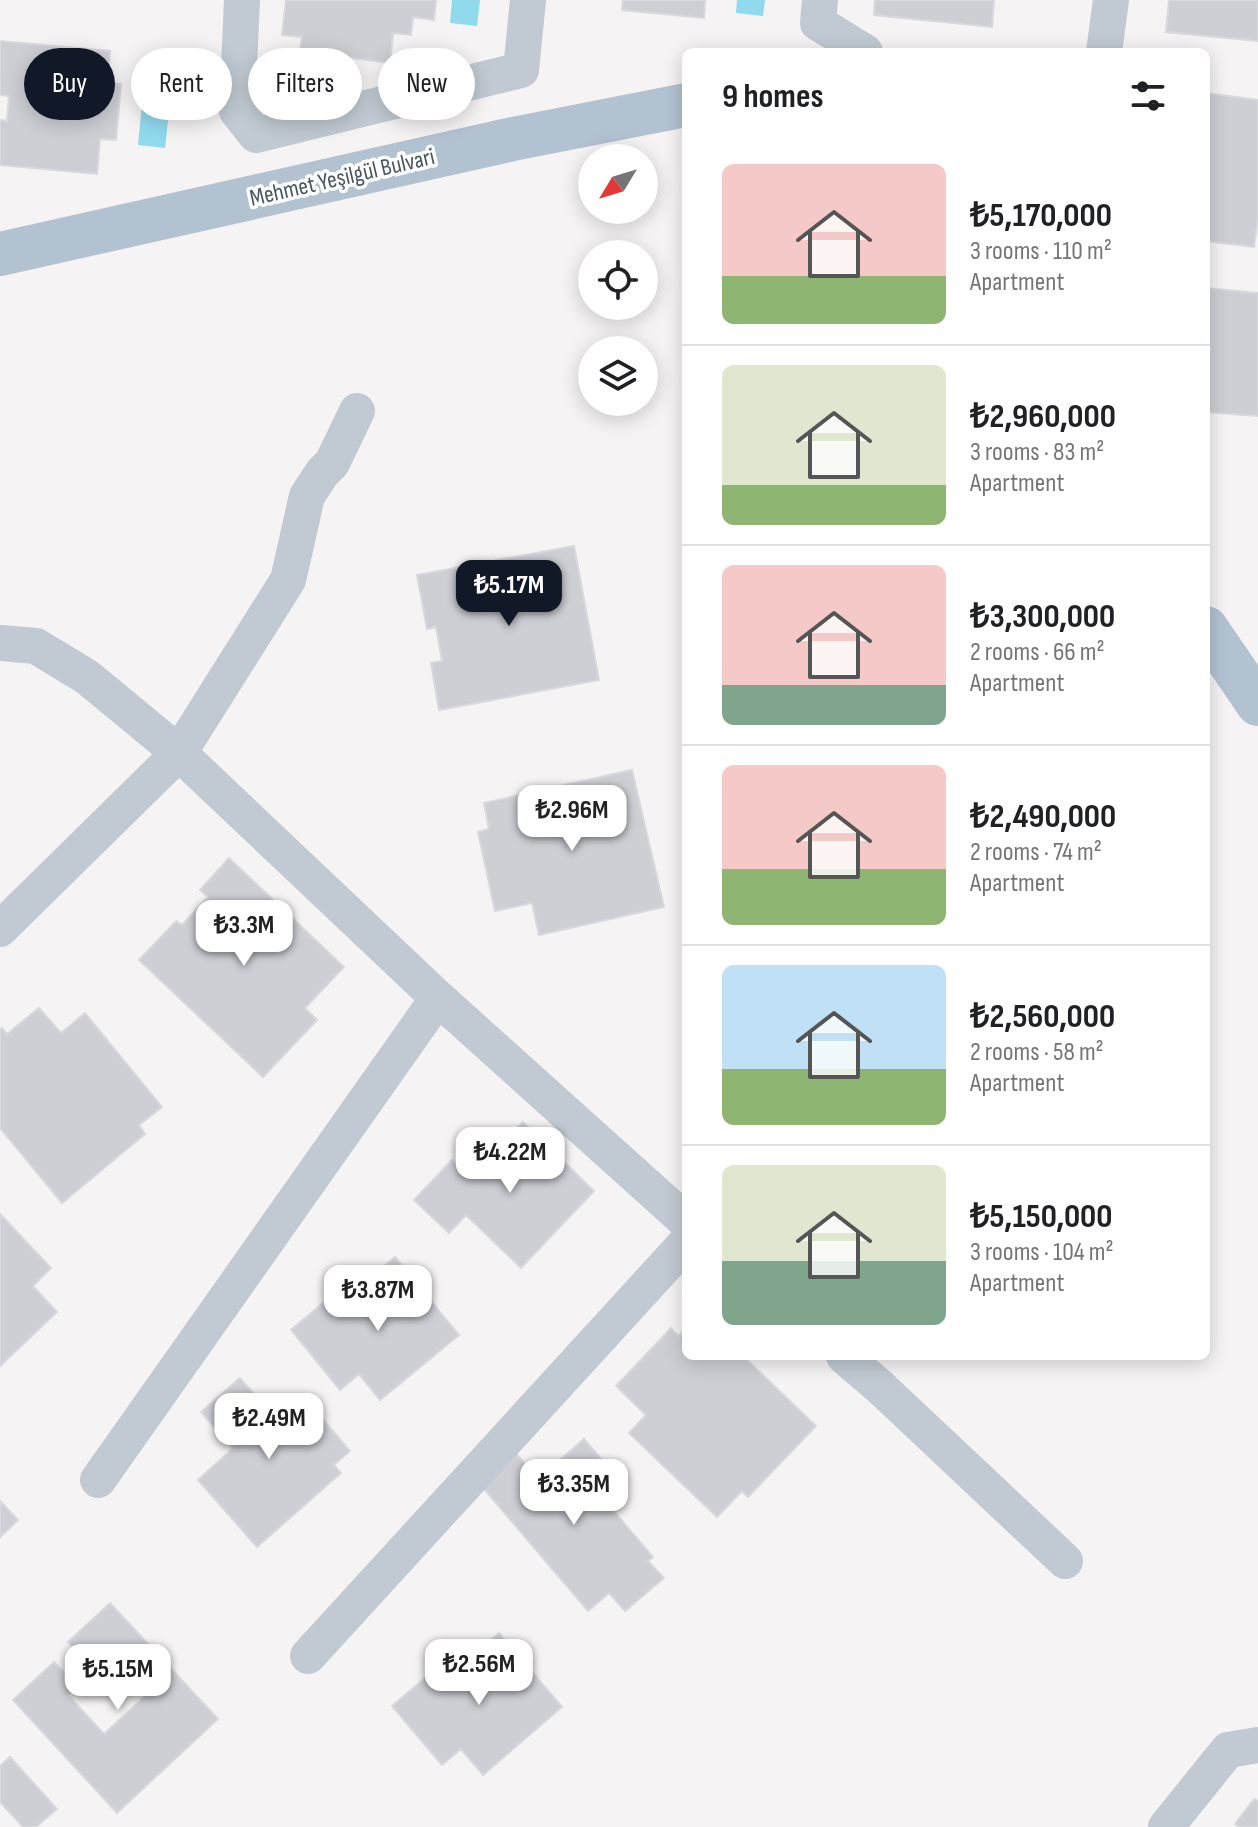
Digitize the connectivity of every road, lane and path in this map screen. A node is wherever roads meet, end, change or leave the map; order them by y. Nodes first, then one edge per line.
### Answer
1 (242, 0) edge
2 (528, 0) edge
3 (820, 0) edge
4 (1111, 0) edge
5 (859, 48) edge
6 (1105, 48) edge
7 (682, 106) edge
8 (0, 254) edge
9 (357, 411) dead end
10 (1210, 633) edge
11 (0, 643) edge
12 (1251, 679) edge
13 (179, 753) junction
14 (0, 929) edge
15 (438, 998) junction
16 (682, 1217) edge
17 (682, 1247) edge
18 (849, 1360) edge
19 (98, 1480) dead end
20 (1065, 1561) dead end
21 (308, 1656) dead end
22 (1258, 1745) edge
23 (1166, 1827) edge

1 - 2 street
3 - 5 street
4 - 6 street
7 - 8 main road, Mehmet Yeşilgül Bulvari
9 - 13 street
10 - 12 main road
11 - 13 street
13 - 14 street
13 - 15 street
15 - 16 street
15 - 19 street
17 - 21 street
18 - 20 street
22 - 23 street

